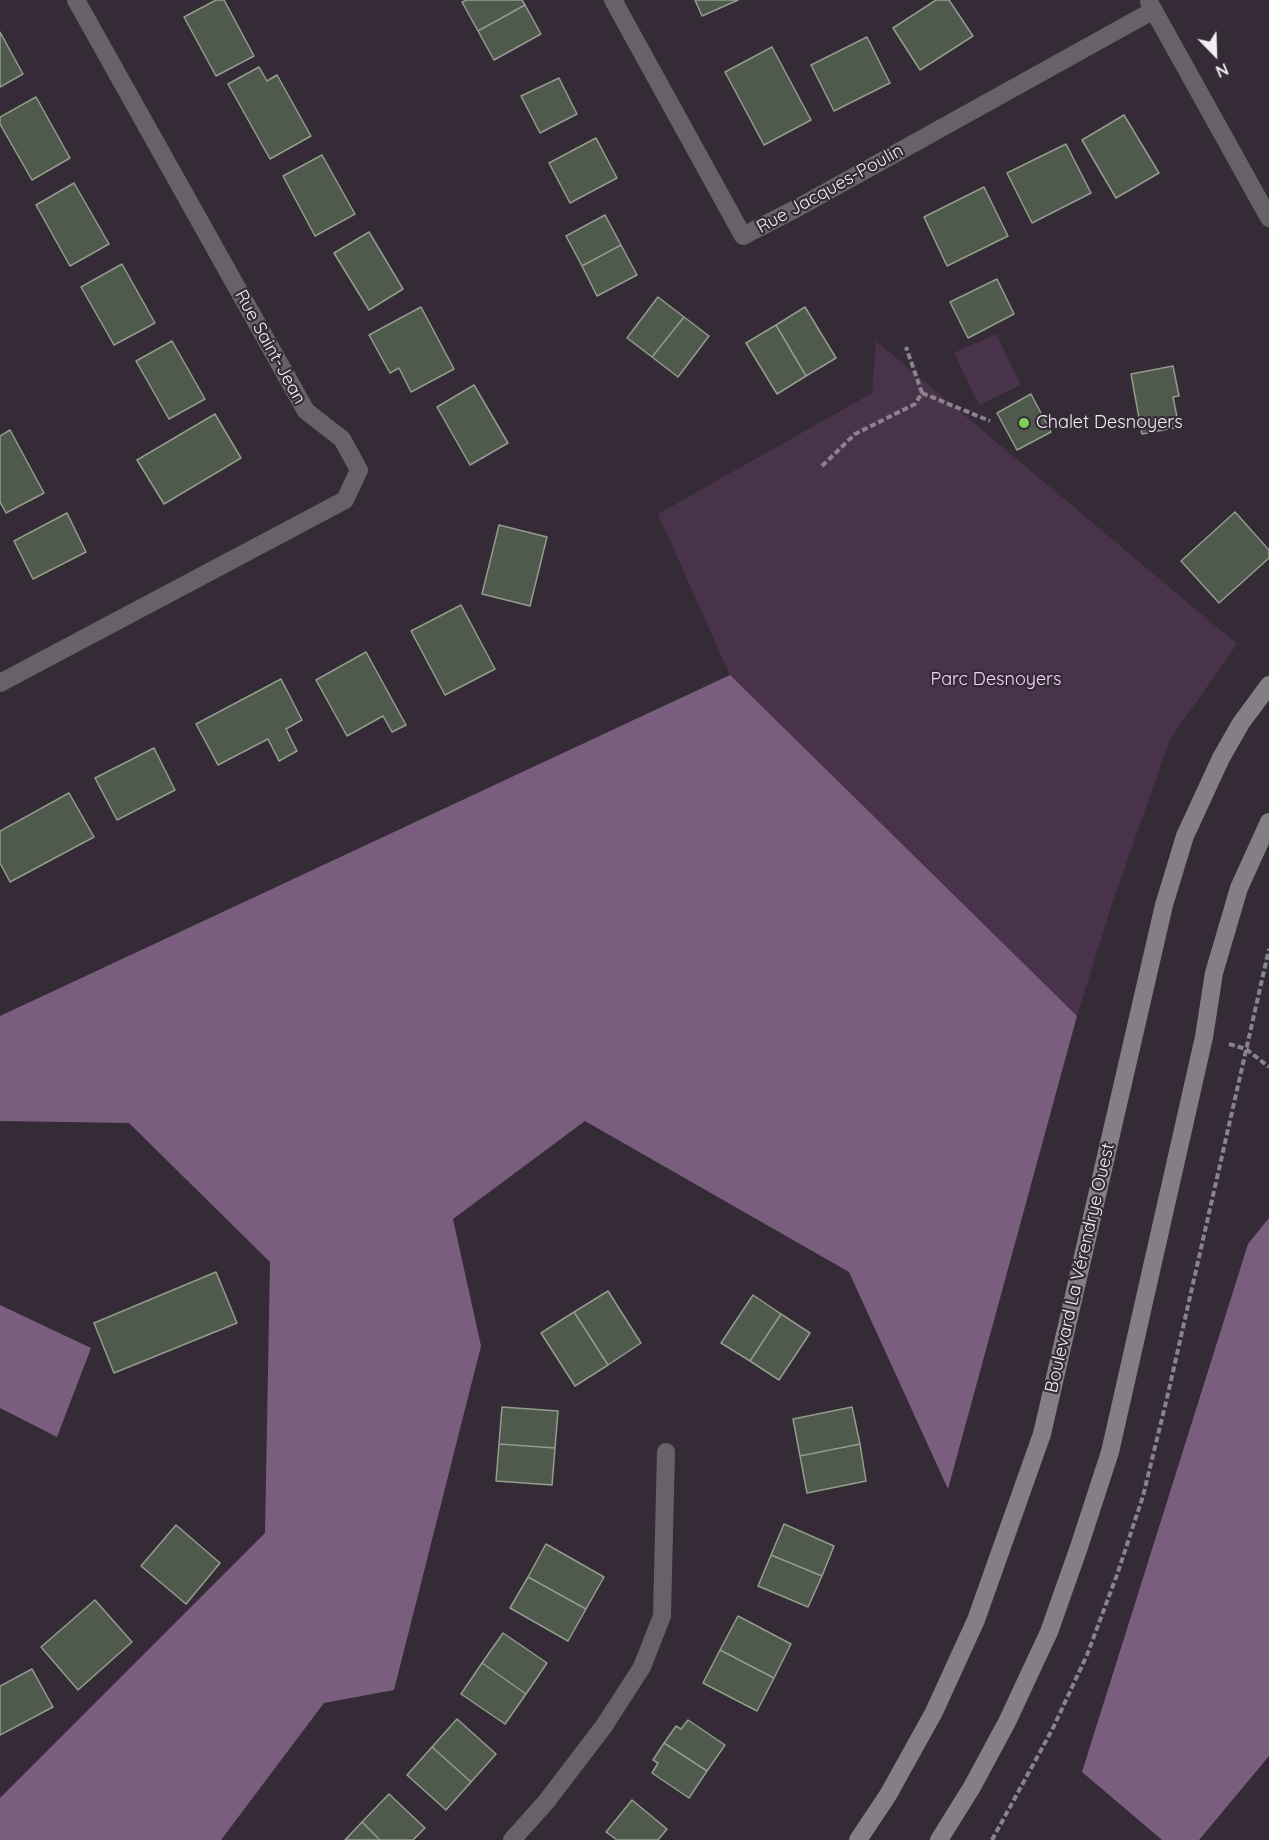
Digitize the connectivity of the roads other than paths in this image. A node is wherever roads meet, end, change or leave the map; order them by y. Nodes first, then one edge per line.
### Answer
1 (76, 0) edge
2 (613, 0) edge
3 (1151, 5) edge
4 (1262, 188) edge
5 (1269, 218) edge
6 (0, 683) edge
7 (1269, 685) edge
8 (1269, 822) edge
9 (666, 1452) dead end
10 (512, 1840) edge
11 (858, 1840) edge
12 (939, 1840) edge

1 - 6 street, Rue Saint-Jean
2 - 3 street, Rue Jacques-Poulin
3 - 4 street
4 - 5 street
7 - 11 main road, Boulevard La Vérendrye Ouest
8 - 12 main road
9 - 10 street

